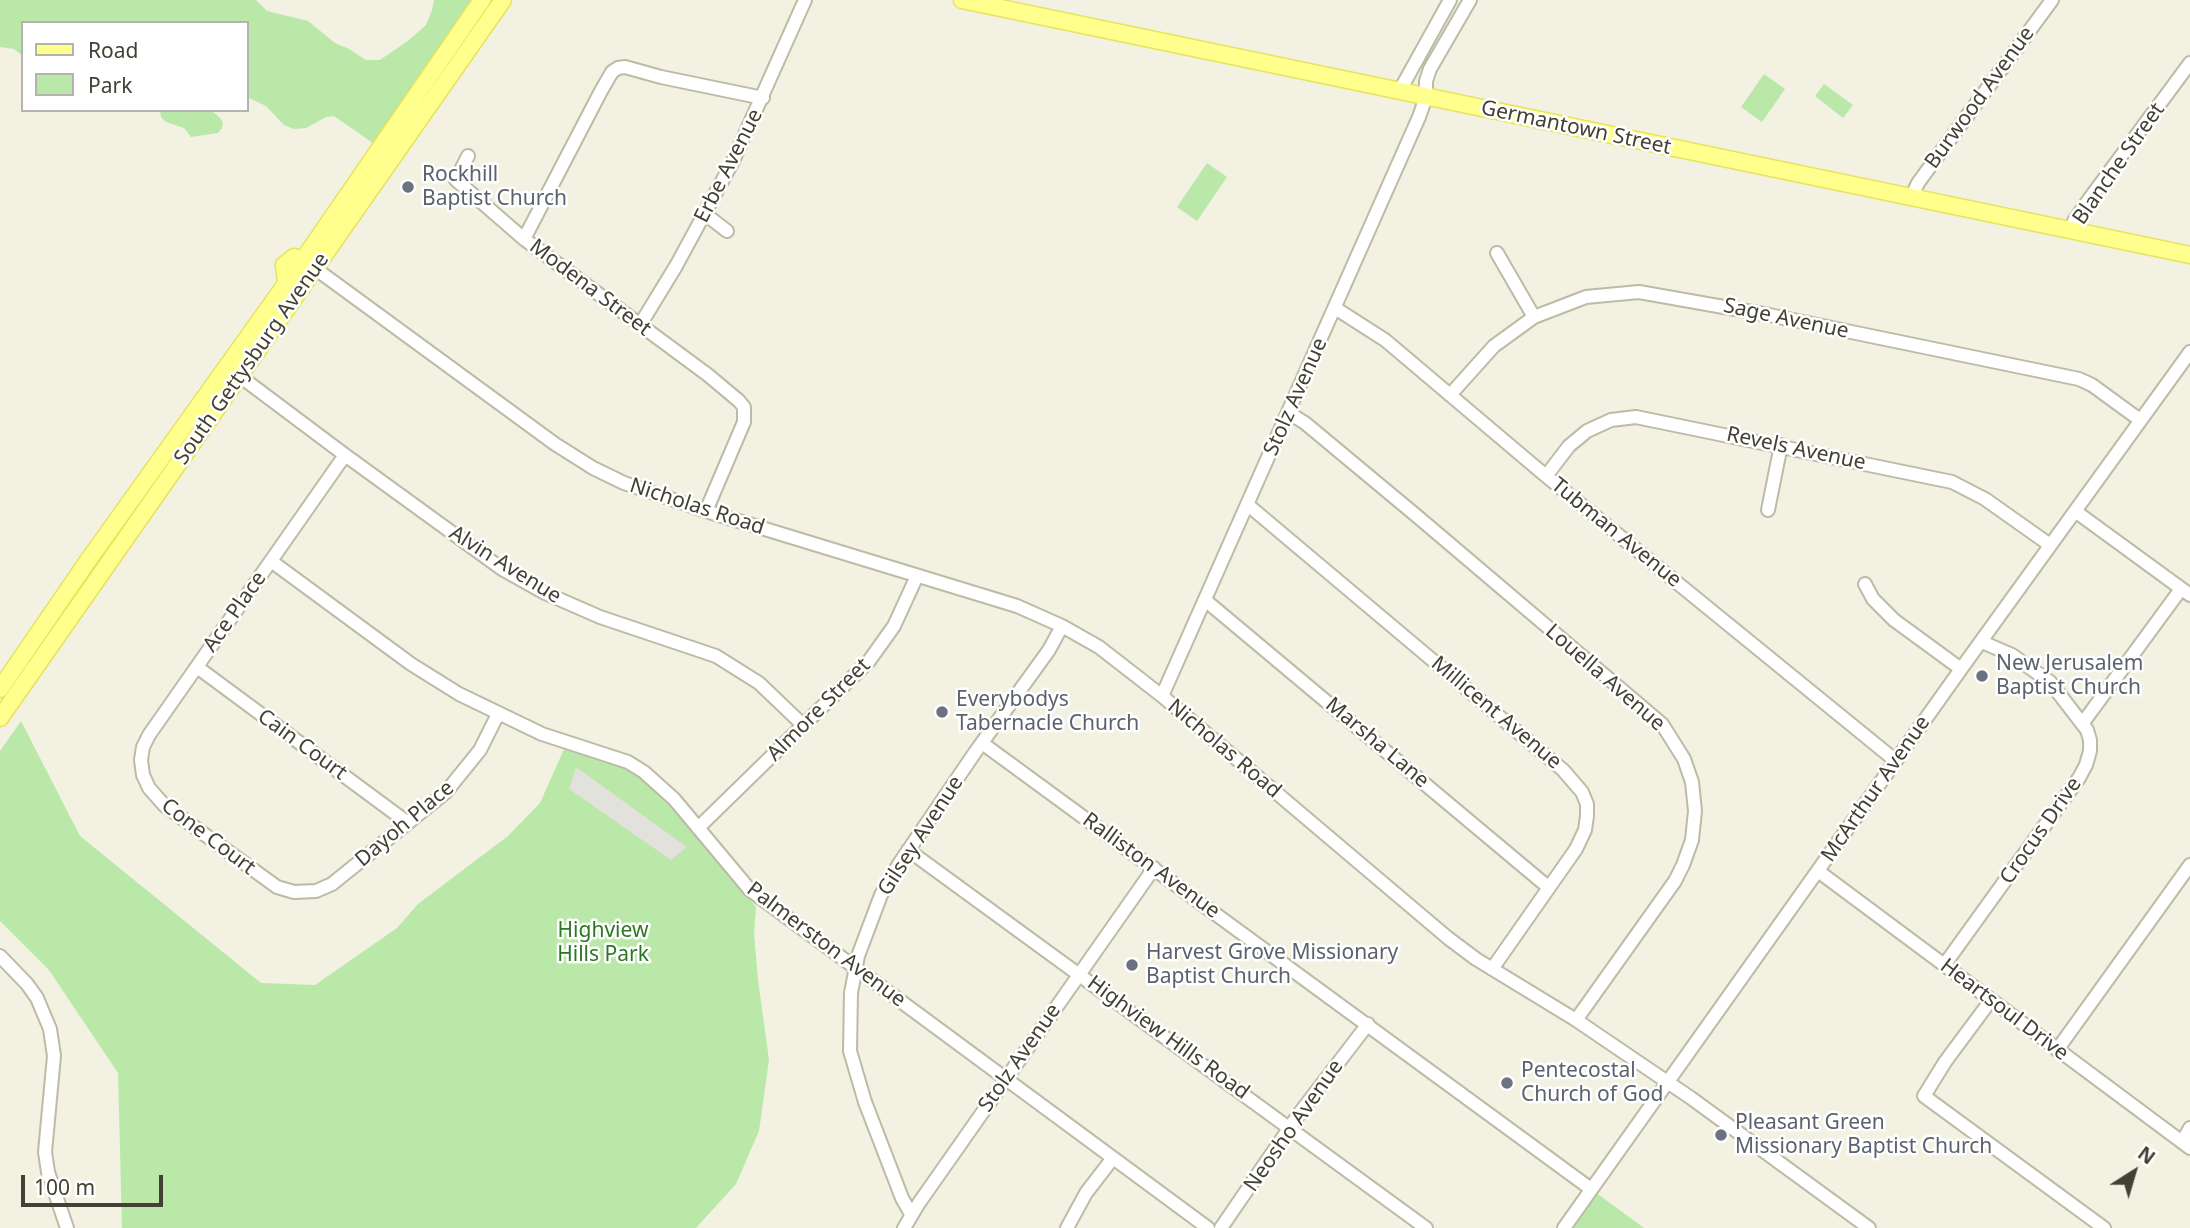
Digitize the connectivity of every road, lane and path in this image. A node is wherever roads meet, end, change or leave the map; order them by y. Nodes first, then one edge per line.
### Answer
1 (482, 0) edge
2 (503, 0) edge
3 (805, 0) edge
4 (962, 0) edge
5 (1450, 0) edge
6 (1470, 0) edge
7 (2052, 0) edge
8 (2190, 63) edge
9 (1399, 92) junction
10 (1426, 97) junction
11 (762, 98) junction
12 (468, 156) dead end
13 (1911, 198) junction
14 (705, 214) junction
15 (727, 230) dead end
16 (2072, 231) junction
17 (524, 239) junction
18 (1497, 253) dead end
19 (2190, 255) edge
20 (309, 264) junction
21 (1335, 308) junction
22 (1534, 317) junction
23 (640, 325) junction
24 (2190, 352) edge
25 (227, 366) junction
26 (240, 377) junction
27 (1450, 395) junction
28 (1289, 412) junction
29 (2140, 421) junction
30 (1781, 445) junction
31 (345, 455) junction
32 (1546, 476) junction
33 (1248, 505) junction
34 (1768, 510) dead end
35 (706, 511) junction
36 (2075, 512) junction
37 (2050, 545) junction
38 (271, 561) junction
39 (917, 576) junction
40 (1865, 584) dead end
41 (2186, 592) edge
42 (1205, 600) junction
43 (1062, 626) junction
44 (1982, 642) junction
45 (197, 667) junction
46 (1961, 669) junction
47 (0, 689) edge
48 (1162, 696) junction
49 (498, 714) junction
50 (0, 718) edge
51 (2082, 724) junction
52 (803, 726) junction
53 (982, 743) junction
54 (1896, 761) junction
55 (144, 775) joint
56 (408, 823) junction
57 (698, 828) junction
58 (908, 850) junction
59 (2190, 865) edge
60 (1154, 868) junction
61 (1818, 871) junction
62 (1548, 887) junction
63 (283, 889) joint
64 (0, 956) edge
65 (1945, 964) junction
66 (856, 967) junction
67 (1492, 969) junction
68 (1079, 973) junction
69 (1991, 1000) junction
70 (1576, 1020) junction
71 (1368, 1024) junction
72 (2057, 1050) junction
73 (1005, 1079) junction
74 (1667, 1083) junction
75 (1290, 1128) junction
76 (2190, 1128) edge
77 (2186, 1145) edge
78 (1113, 1158) junction
79 (1591, 1189) junction
80 (911, 1214) junction
81 (67, 1228) edge
82 (904, 1228) edge
83 (1067, 1228) edge
84 (1208, 1228) edge
85 (1221, 1228) edge
86 (1426, 1228) edge
87 (1564, 1228) edge
88 (1869, 1228) edge
89 (2104, 1228) edge

1 - 20 main road, South Gettysburg Avenue
2 - 20 main road, South Gettysburg Avenue
3 - 11 street, Erbe Avenue
4 - 9 main road, Germantown Street
5 - 9 street
6 - 10 street, Stolz Avenue
7 - 13 street, Burwood Avenue
8 - 16 street, Blanche Street
9 - 10 main road, Germantown Street
10 - 13 main road, Germantown Street
10 - 21 street, Stolz Avenue
11 - 14 street, Erbe Avenue
11 - 17 street
12 - 17 street, Modena Street
13 - 16 main road, Germantown Street
14 - 15 street
14 - 23 street, Erbe Avenue
16 - 19 main road, Germantown Street
17 - 23 street, Modena Street
18 - 22 street
20 - 25 main road, South Gettysburg Avenue
20 - 26 main road, South Gettysburg Avenue
20 - 35 street, Nicholas Road
21 - 27 street, Tubman Avenue
21 - 28 street, Stolz Avenue
22 - 27 street, Sage Avenue
22 - 29 street, Sage Avenue
23 - 35 street, Modena Street
24 - 29 street, McArthur Avenue
25 - 26 street, Alvin Avenue
25 - 47 main road, South Gettysburg Avenue
26 - 31 street, Alvin Avenue
26 - 50 main road, South Gettysburg Avenue
27 - 32 street, Tubman Avenue
28 - 33 street, Stolz Avenue
28 - 70 street, Louella Avenue
29 - 36 street, McArthur Avenue
30 - 32 street, Revels Avenue
30 - 34 street
30 - 37 street, Revels Avenue
31 - 38 street, Ace Place
31 - 52 street, Alvin Avenue
32 - 54 street, Tubman Avenue
33 - 42 street, Stolz Avenue
33 - 62 street, Millicent Avenue
35 - 39 street, Nicholas Road
36 - 37 street, McArthur Avenue
36 - 41 street
37 - 44 street, McArthur Avenue
38 - 45 street, Ace Place
38 - 49 street, Palmerston Avenue
39 - 43 street, Nicholas Road
39 - 52 street, Almore Street
40 - 46 street
41 - 51 street
42 - 48 street, Stolz Avenue
42 - 62 street, Marsha Lane
43 - 48 street, Nicholas Road
43 - 53 street, Gilsey Avenue
44 - 46 street, McArthur Avenue
44 - 51 street
45 - 55 street, Ace Place
45 - 56 street, Cain Court
46 - 54 street, McArthur Avenue
48 - 67 street, Nicholas Road
49 - 56 street, Dayoh Place
49 - 57 street, Palmerston Avenue
51 - 65 street, Crocus Drive
52 - 57 street, Almore Street
53 - 58 street, Gilsey Avenue
53 - 60 street, Ralliston Avenue
54 - 61 street, McArthur Avenue
55 - 63 street, Cone Court
56 - 63 street, Dayoh Place
57 - 66 street, Palmerston Avenue
58 - 66 street, Gilsey Avenue
58 - 68 street, Highview Hills Road
59 - 72 street
60 - 68 street, Stolz Avenue
60 - 71 street, Ralliston Avenue
61 - 65 street, Heartsoul Drive
61 - 74 street, McArthur Avenue
62 - 67 street, Millicent Avenue
64 - 81 street
65 - 69 street, Heartsoul Drive
66 - 73 street, Palmerston Avenue
66 - 80 street, Gilsey Avenue
67 - 70 street, Nicholas Road
68 - 73 street, Stolz Avenue
68 - 75 street, Highview Hills Road
69 - 72 street, Heartsoul Drive
69 - 89 street
70 - 74 street, Nicholas Road
71 - 75 street, Neosho Avenue
71 - 79 street, Ralliston Avenue
72 - 77 street, Heartsoul Drive
73 - 78 street, Palmerston Avenue
73 - 80 street, Stolz Avenue
74 - 79 street, McArthur Avenue
74 - 88 street, Nicholas Road
75 - 85 street, Neosho Avenue
75 - 86 street, Highview Hills Road
76 - 77 street
78 - 83 street
78 - 84 street, Palmerston Avenue
79 - 87 street, McArthur Avenue
80 - 82 street

